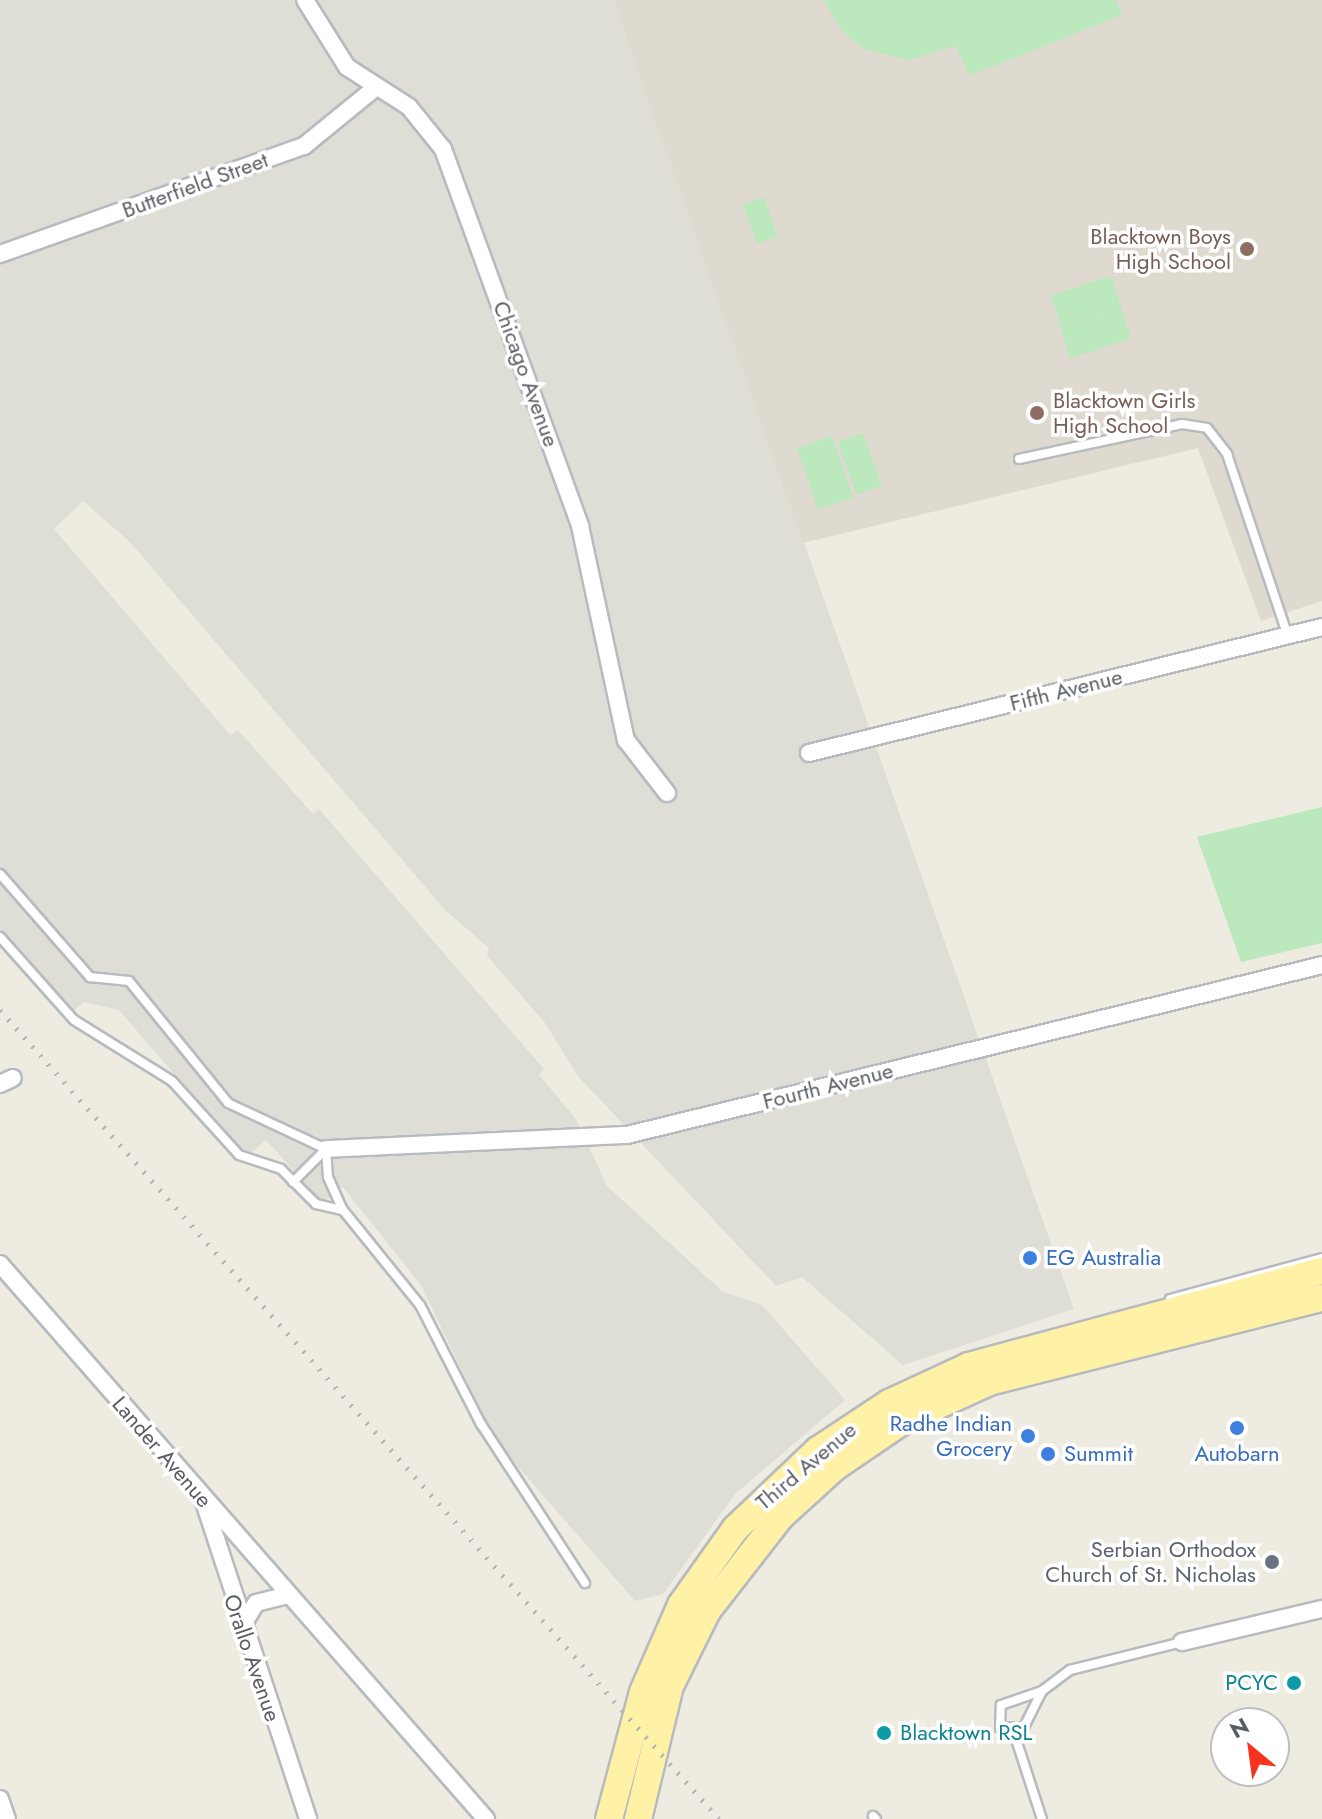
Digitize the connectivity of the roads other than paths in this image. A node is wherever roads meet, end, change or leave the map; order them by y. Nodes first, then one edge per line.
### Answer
1 (305, 0) edge
2 (374, 89) junction
3 (0, 254) edge
4 (1019, 459) dead end
5 (1322, 627) edge
6 (1288, 636) junction
7 (809, 753) dead end
8 (667, 793) dead end
9 (0, 874) edge
10 (0, 937) edge
11 (1322, 965) edge
12 (326, 1149) junction
13 (293, 1182) junction
14 (343, 1210) junction
15 (1322, 1258) edge
16 (0, 1264) edge
17 (1322, 1271) edge
18 (1322, 1298) edge
19 (1089, 1334) junction
20 (202, 1496) junction
21 (585, 1583) dead end
22 (287, 1595) junction
23 (1322, 1609) edge
24 (241, 1628) junction
25 (1182, 1642) joint
26 (1042, 1691) junction
27 (1014, 1733) junction
28 (0, 1799) edge
29 (7, 1819) edge
30 (308, 1819) edge
31 (486, 1819) edge
32 (609, 1819) edge
33 (638, 1819) edge
34 (1041, 1819) edge

1 - 2 street, Chicago Avenue
2 - 3 street, Butterfield Street
2 - 8 street, Chicago Avenue
4 - 6 lane
5 - 6 street, Fifth Avenue
6 - 7 street, Fifth Avenue
9 - 12 lane
10 - 13 lane
11 - 12 street, Fourth Avenue
12 - 13 lane
12 - 14 lane
13 - 14 lane
14 - 21 lane
15 - 19 lane
16 - 20 street, Lander Avenue
17 - 19 main road, Third Avenue
18 - 33 main road, Third Avenue
19 - 32 main road, Third Avenue
20 - 22 street, Lander Avenue
20 - 24 street, Orallo Avenue
22 - 24 street
22 - 31 street, Lander Avenue
23 - 25 street
24 - 30 street, Orallo Avenue
25 - 26 lane
26 - 27 lane
26 - 27 lane
27 - 34 lane
28 - 29 street

